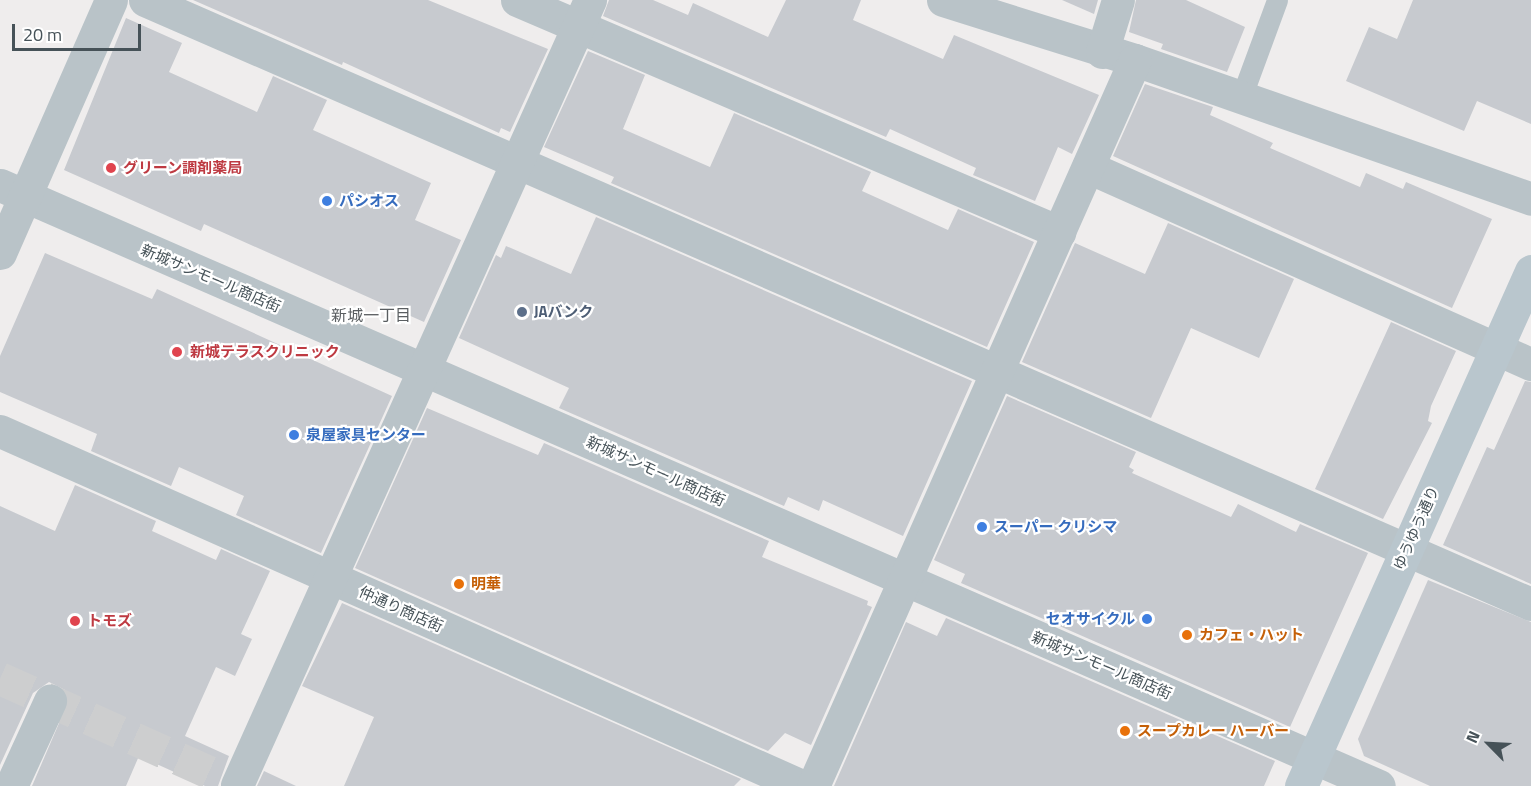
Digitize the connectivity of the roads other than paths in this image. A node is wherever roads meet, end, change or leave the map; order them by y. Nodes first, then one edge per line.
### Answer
1 (111, 0) edge
2 (145, 0) edge
3 (518, 0) edge
4 (943, 0) edge
5 (1118, 0) edge
6 (1277, 0) edge
7 (584, 14) edge
8 (1102, 52) junction
9 (1135, 60) junction
10 (1241, 98) junction
11 (515, 164) junction
12 (1088, 168) junction
13 (12, 191) edge
14 (1531, 199) edge
15 (1059, 232) junction
16 (0, 253) edge
17 (1531, 271) edge
18 (1496, 349) junction
19 (1531, 364) edge
20 (423, 370) junction
21 (999, 370) junction
22 (0, 431) edge
23 (1407, 549) junction
24 (330, 577) junction
25 (907, 581) junction
26 (1531, 604) edge
27 (50, 700) dead end
28 (1307, 771) edge
29 (237, 785) edge
30 (11, 786) edge
31 (802, 786) edge
32 (813, 786) edge
33 (1379, 786) edge

1 - 13 street
2 - 11 street
3 - 7 street
4 - 8 street
5 - 8 street
6 - 10 lane
7 - 11 street
7 - 15 street
8 - 9 street
9 - 10 street
9 - 12 street
10 - 14 street
11 - 20 street
11 - 21 street
12 - 15 street
12 - 18 street
13 - 16 street
13 - 20 street, 新城サンモール商店街
15 - 21 street
17 - 18 street, ゆうゆう通り
18 - 19 street
18 - 23 street, ゆうゆう通り
20 - 24 street
20 - 25 street, 新城サンモール商店街
21 - 23 street
21 - 25 street
22 - 24 street, 仲通り商店街
23 - 26 street
23 - 28 street, ゆうゆう通り
24 - 29 street
24 - 31 street, 仲通り商店街
25 - 28 street, 新城サンモール商店街
25 - 32 street
27 - 30 street
28 - 33 street, 新城サンモール商店街

